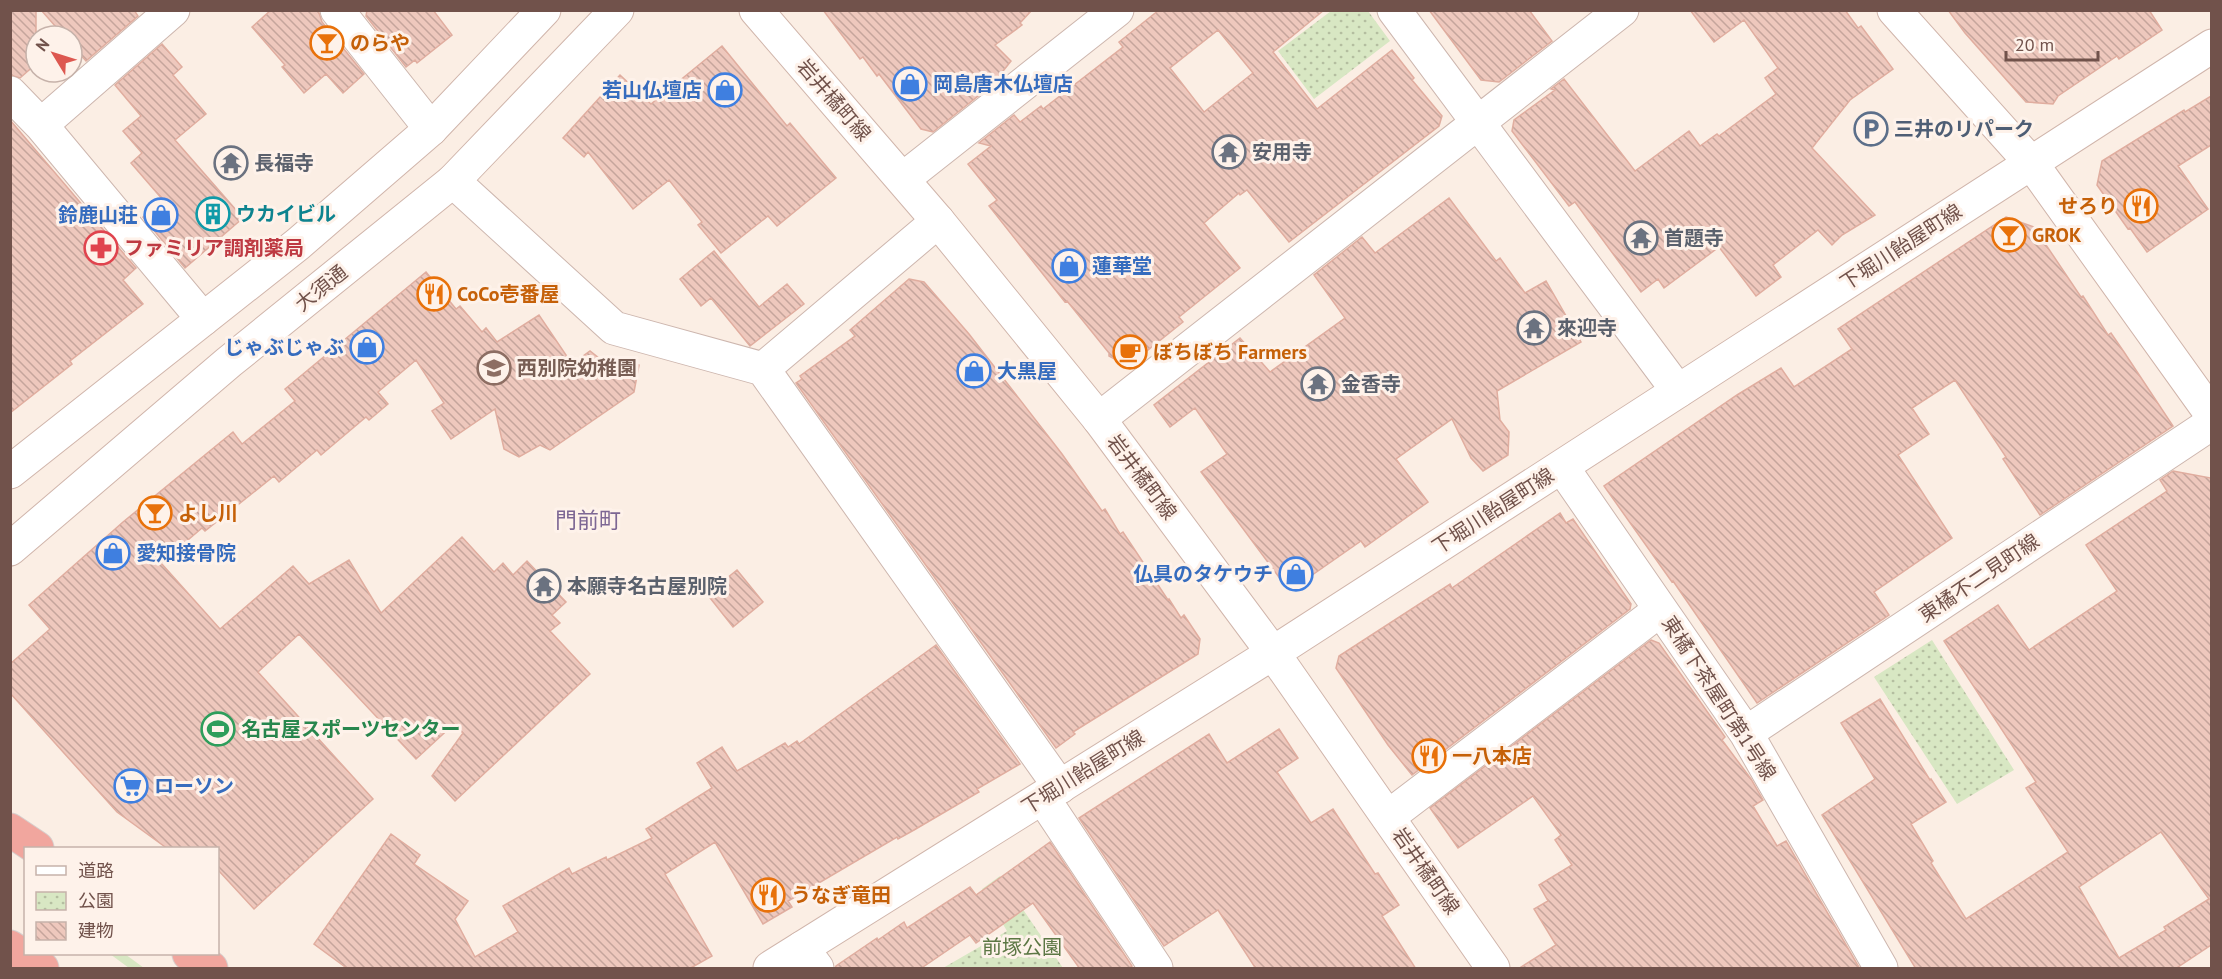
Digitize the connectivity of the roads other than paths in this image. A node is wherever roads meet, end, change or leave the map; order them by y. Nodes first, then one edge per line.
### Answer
1 (173, 10) edge
2 (544, 10) edge
3 (617, 10) edge
4 (756, 10) edge
5 (1117, 10) edge
6 (1394, 10) edge
7 (1622, 10) edge
8 (1894, 10) edge
9 (341, 12) edge
10 (2211, 46) edge
11 (10, 93) edge
12 (1478, 122) junction
13 (41, 125) junction
14 (431, 129) junction
15 (2032, 164) junction
16 (903, 179) junction
17 (453, 181) junction
18 (938, 220) junction
19 (202, 319) junction
20 (763, 369) junction
21 (1678, 391) junction
22 (2211, 415) edge
23 (1099, 419) junction
24 (2211, 423) edge
25 (1562, 467) junction
26 (10, 472) edge
27 (10, 549) edge
28 (1660, 609) junction
29 (1273, 653) junction
30 (1746, 733) junction
31 (1051, 792) junction
32 (1388, 817) junction
33 (10, 830) edge
34 (34, 847) edge
35 (10, 947) edge
36 (190, 955) edge
37 (810, 958) edge
38 (42, 969) edge
39 (211, 969) edge
40 (770, 969) edge
41 (1156, 969) edge
42 (1493, 969) edge
43 (1881, 969) edge

1 - 13 street
2 - 14 street
3 - 17 street, 大須通
4 - 16 street, 岩井橘町線
5 - 16 street
6 - 12 street
7 - 12 street
8 - 15 street
9 - 14 street
10 - 15 street, 下堀川飴屋町線
11 - 13 street
12 - 21 street
12 - 23 street
13 - 19 street
14 - 19 street
15 - 21 street, 下堀川飴屋町線
15 - 22 street
16 - 18 street, 岩井橘町線
17 - 20 street
17 - 27 street, 大須通
18 - 20 street
18 - 23 street, 岩井橘町線
19 - 26 street
20 - 31 street
21 - 25 street, 下堀川飴屋町線
23 - 29 street, 岩井橘町線
24 - 30 street, 東橘不二見町線
25 - 28 street, 東橘下茶屋町第1号線
25 - 29 street, 下堀川飴屋町線
28 - 30 street, 東橘下茶屋町第1号線
28 - 32 street
29 - 31 street, 下堀川飴屋町線
29 - 32 street, 岩井橘町線
30 - 43 street, 東橘下茶屋町第1号線
31 - 37 street, 下堀川飴屋町線
31 - 41 street
32 - 42 street, 岩井橘町線
33 - 34 highway
35 - 38 highway
36 - 39 highway
37 - 40 street, 下堀川飴屋町線

